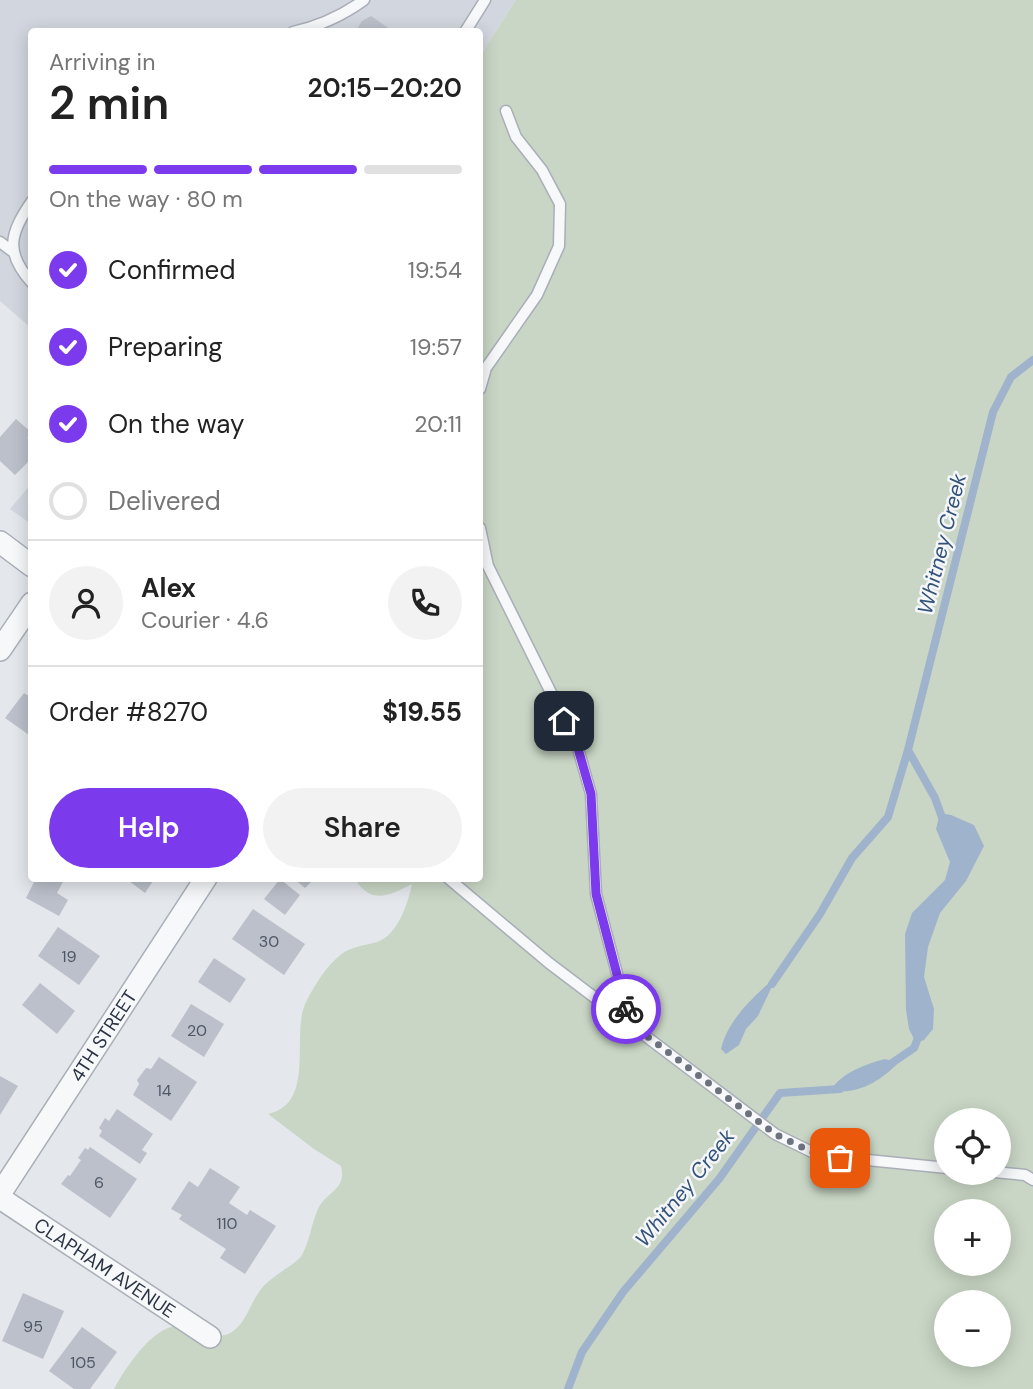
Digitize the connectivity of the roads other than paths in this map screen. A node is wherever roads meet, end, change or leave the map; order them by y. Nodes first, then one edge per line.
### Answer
1 (365, 0) edge
2 (485, 0) edge
3 (307, 28) edge
4 (467, 28) edge
5 (506, 111) dead end
6 (28, 207) edge
7 (0, 242) edge
8 (12, 251) junction
9 (28, 279) edge
10 (483, 378) edge
11 (0, 542) edge
12 (483, 542) edge
13 (28, 563) edge
14 (28, 609) edge
15 (0, 650) edge
16 (203, 882) edge
17 (453, 882) edge
18 (630, 1023) junction
19 (934, 1167) edge
20 (1011, 1174) edge
21 (1033, 1180) edge
22 (0, 1196) edge
23 (210, 1337) dead end

1 - 3 lane
2 - 4 lane
5 - 10 lane
6 - 8 lane
7 - 8 lane
8 - 9 lane
11 - 13 street
12 - 18 lane
14 - 15 street
16 - 22 street, 4TH STREET
17 - 18 lane
18 - 19 lane
20 - 21 lane
22 - 23 street, CLAPHAM AVENUE

